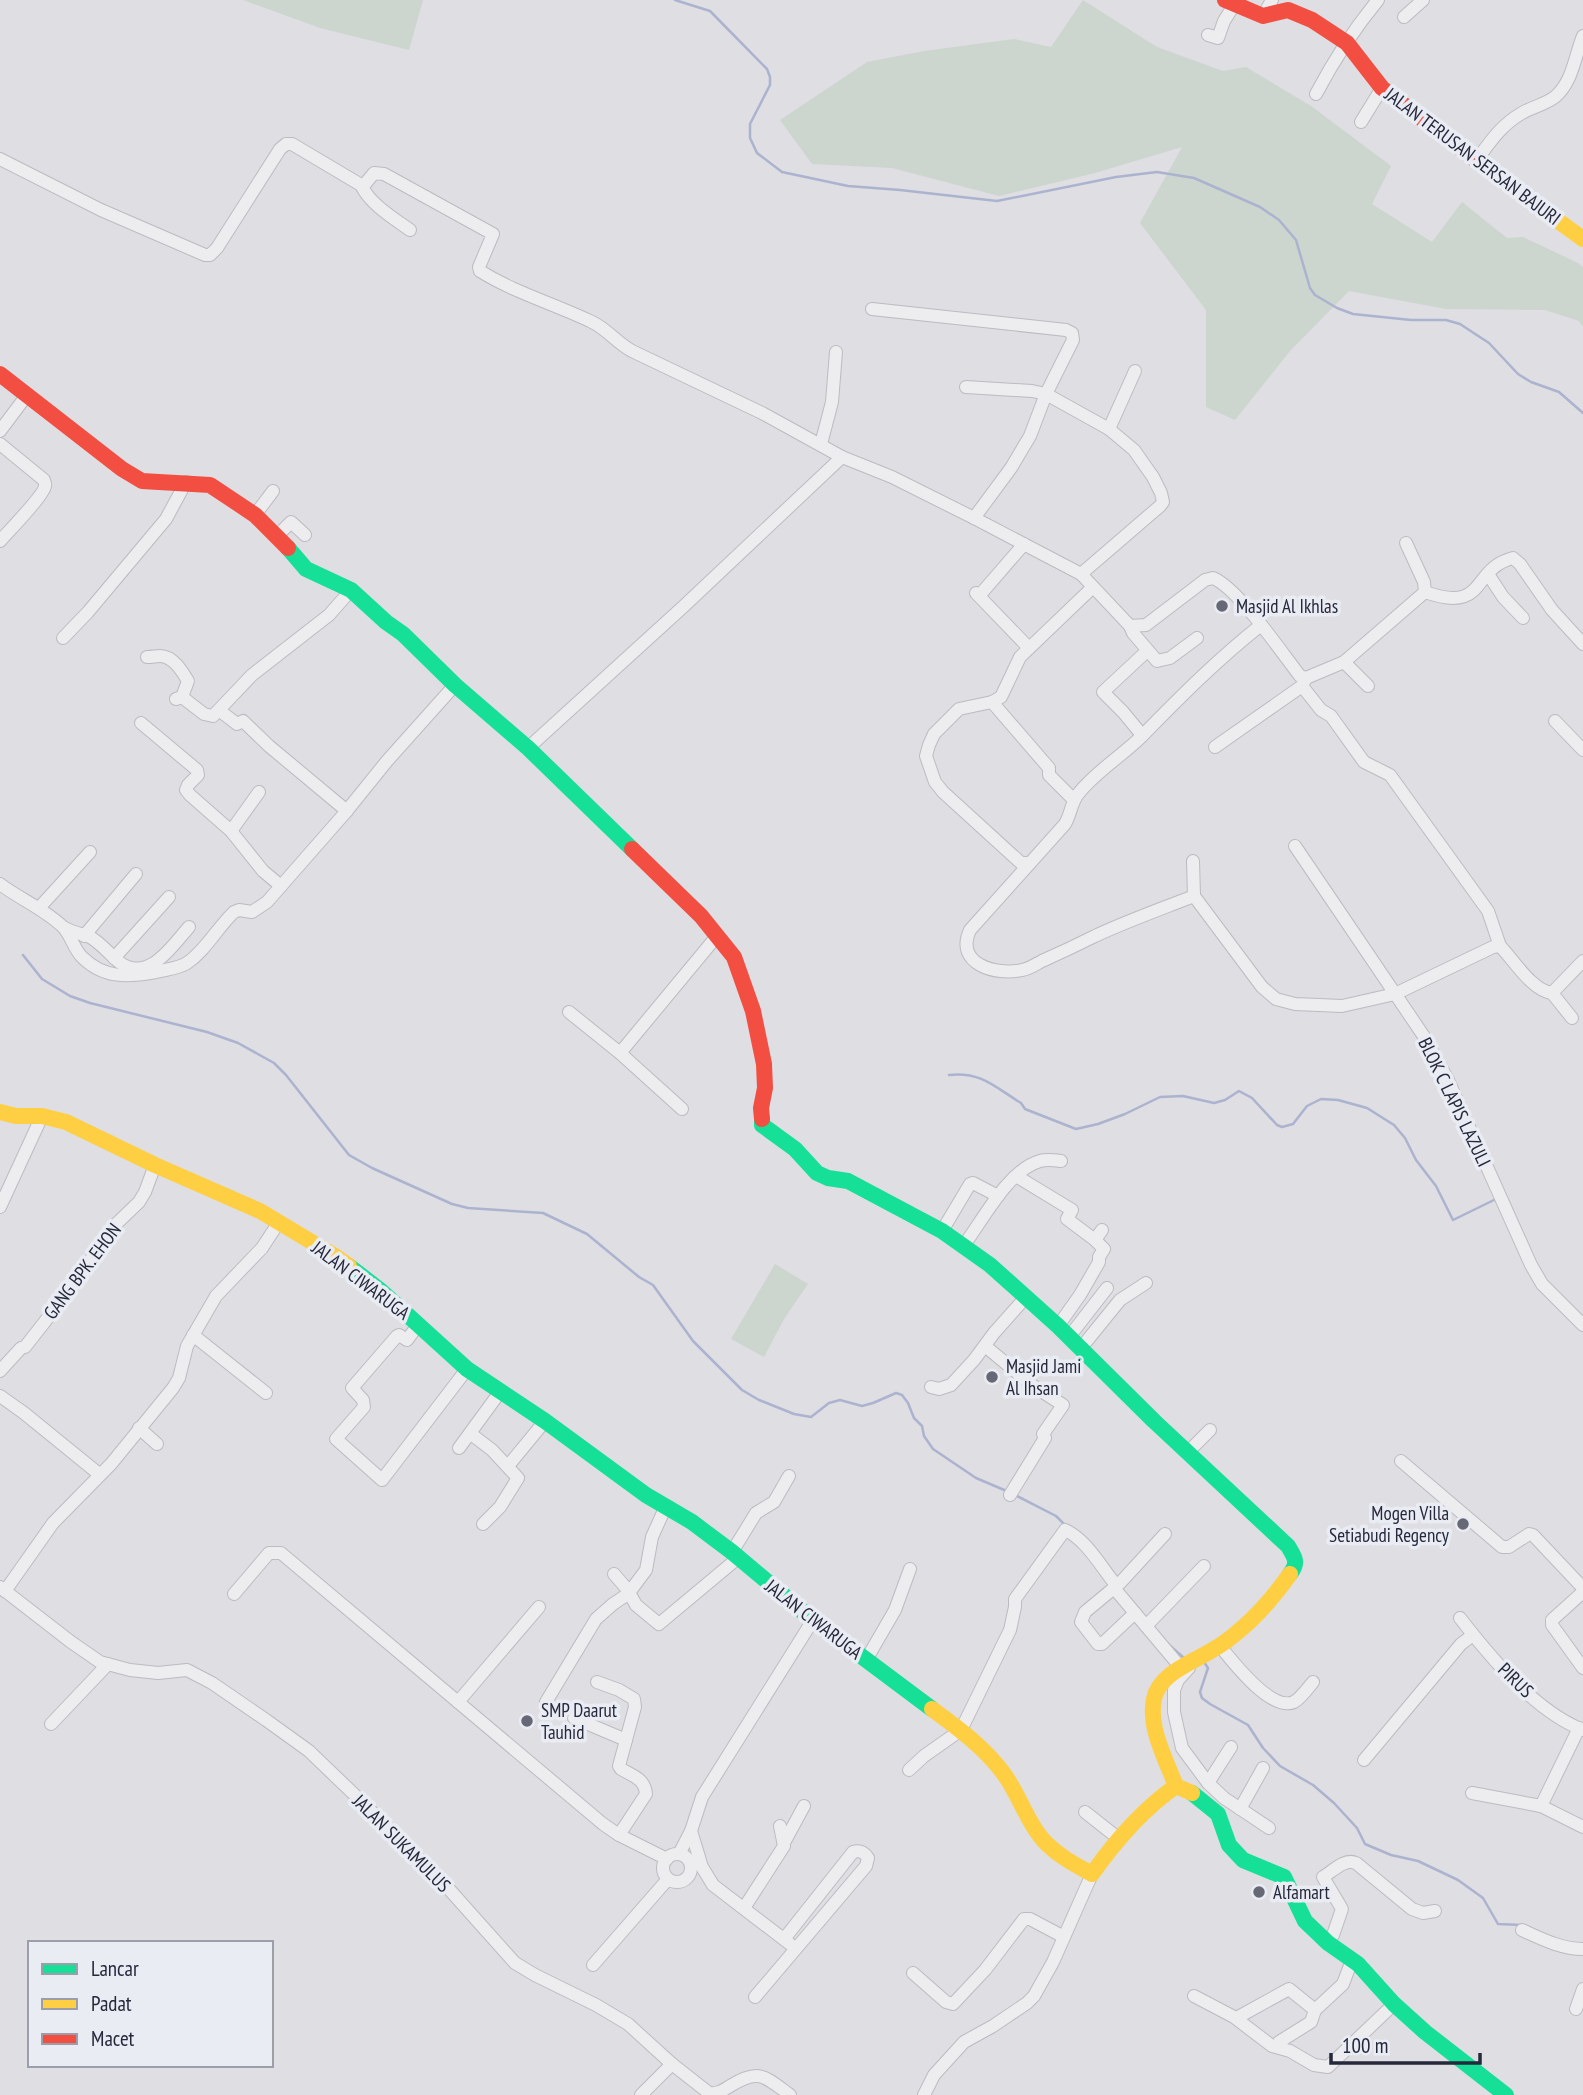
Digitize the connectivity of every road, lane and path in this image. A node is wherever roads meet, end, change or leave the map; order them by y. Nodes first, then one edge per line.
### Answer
1 (1272, 0) edge
2 (1423, 0) edge
3 (1376, 1) edge
4 (1230, 2) edge
5 (1263, 16) junction
6 (1405, 17) dead end
7 (1208, 35) dead end
8 (1583, 36) edge
9 (1347, 43) junction
10 (1382, 88) junction
11 (1316, 94) dead end
12 (1360, 122) dead end
13 (0, 159) edge
14 (1476, 161) junction
15 (360, 185) junction
16 (410, 230) dead end
17 (1582, 237) edge
18 (872, 309) dead end
19 (835, 352) dead end
20 (1135, 371) dead end
21 (0, 374) edge
22 (966, 387) dead end
23 (1045, 394) junction
24 (27, 395) junction
25 (1109, 429) junction
26 (0, 431) edge
27 (0, 444) edge
28 (821, 444) junction
29 (842, 457) junction
30 (186, 482) junction
31 (273, 491) dead end
32 (255, 515) junction
33 (974, 517) junction
34 (305, 535) dead end
35 (277, 536) junction
36 (0, 541) edge
37 (1406, 543) dead end
38 (1024, 544) junction
39 (1081, 574) junction
40 (1488, 574) junction
41 (1093, 587) junction
42 (351, 590) junction
43 (1424, 592) junction
44 (1523, 618) dead end
45 (1261, 625) junction
46 (1130, 626) junction
47 (63, 638) dead end
48 (1197, 638) dead end
49 (1583, 644) edge
50 (1029, 648) junction
51 (1147, 650) junction
52 (148, 657) dead end
53 (1344, 662) junction
54 (1304, 682) junction
55 (455, 685) junction
56 (1368, 686) dead end
57 (992, 702) junction
58 (220, 711) junction
59 (1555, 721) dead end
60 (141, 723) dead end
61 (1142, 735) junction
62 (1215, 747) dead end
63 (528, 748) junction
64 (1583, 750) edge
65 (260, 792) dead end
66 (1074, 800) junction
67 (347, 811) junction
68 (230, 831) junction
69 (1295, 846) dead end
70 (90, 852) dead end
71 (1193, 861) dead end
72 (1030, 863) junction
73 (136, 874) dead end
74 (0, 884) edge
75 (281, 887) junction
76 (1194, 895) junction
77 (169, 897) dead end
78 (39, 908) junction
79 (189, 927) dead end
80 (65, 928) junction
81 (84, 936) junction
82 (717, 936) junction
83 (1500, 946) junction
84 (114, 958) junction
85 (1583, 961) edge
86 (1552, 993) junction
87 (1395, 994) junction
88 (569, 1012) dead end
89 (1572, 1018) dead end
90 (620, 1053) junction
91 (682, 1109) dead end
92 (0, 1112) edge
93 (43, 1116) junction
94 (1061, 1161) dead end
95 (155, 1165) junction
96 (1016, 1176) junction
97 (998, 1196) junction
98 (0, 1207) edge
99 (279, 1222) junction
100 (942, 1231) junction
101 (964, 1245) junction
102 (1146, 1283) dead end
103 (1107, 1288) dead end
104 (1026, 1297) junction
105 (418, 1325) junction
106 (1583, 1325) edge
107 (1063, 1331) junction
108 (194, 1335) junction
109 (985, 1346) junction
110 (1081, 1348) junction
111 (467, 1369) junction
112 (0, 1371) edge
113 (931, 1387) dead end
114 (500, 1392) junction
115 (266, 1393) dead end
116 (0, 1396) edge
117 (545, 1421) junction
118 (139, 1428) junction
119 (1210, 1430) dead end
120 (471, 1434) junction
121 (157, 1444) dead end
122 (459, 1448) dead end
123 (1189, 1451) junction
124 (1401, 1461) dead end
125 (508, 1466) junction
126 (99, 1474) junction
127 (789, 1476) dead end
128 (1010, 1495) dead end
129 (666, 1506) junction
130 (484, 1524) dead end
131 (1165, 1534) dead end
132 (735, 1555) junction
133 (1204, 1566) dead end
134 (910, 1569) dead end
135 (614, 1574) dead end
136 (1115, 1587) junction
137 (2, 1589) edge
138 (1583, 1590) edge
139 (234, 1594) dead end
140 (628, 1594) junction
141 (539, 1607) dead end
142 (1135, 1613) junction
143 (1460, 1618) dead end
144 (813, 1620) junction
145 (1146, 1626) junction
146 (1473, 1635) junction
147 (1220, 1646) junction
148 (866, 1660) junction
149 (108, 1664) junction
150 (1188, 1665) junction
151 (1583, 1668) edge
152 (597, 1682) dead end
153 (1313, 1682) dead end
154 (458, 1702) junction
155 (546, 1702) dead end
156 (573, 1718) dead end
157 (51, 1724) dead end
158 (1581, 1729) edge
159 (961, 1730) junction
160 (626, 1740) junction
161 (1231, 1747) dead end
162 (1364, 1760) dead end
163 (1263, 1768) dead end
164 (909, 1770) dead end
165 (1208, 1783) junction
166 (1176, 1786) junction
167 (1472, 1793) dead end
168 (1541, 1805) junction
169 (804, 1806) dead end
170 (1240, 1809) junction
171 (1085, 1812) dead end
172 (780, 1826) dead end
173 (1583, 1827) edge
174 (1269, 1828) dead end
175 (691, 1831) junction
176 (619, 1835) junction
177 (1118, 1838) junction
178 (785, 1841) junction
179 (673, 1856) junction
180 (1092, 1874) junction
181 (668, 1879) junction
182 (744, 1908) junction
183 (1435, 1911) dead end
184 (1522, 1930) dead end
185 (1064, 1937) junction
186 (784, 1939) junction
187 (1328, 1943) junction
188 (796, 1949) junction
189 (1583, 1950) edge
190 (1352, 1960) junction
191 (593, 1965) dead end
192 (913, 1973) dead end
193 (1583, 1989) edge
194 (1194, 1996) dead end
195 (755, 1997) dead end
196 (1394, 2004) junction
197 (1576, 2009) dead end
198 (1315, 2010) junction
199 (1240, 2016) dead end
200 (1279, 2042) dead end
201 (672, 2064) junction
202 (717, 2094) edge
203 (641, 2095) edge
204 (790, 2095) edge
205 (924, 2095) edge
206 (1506, 2095) edge

1 - 5 street
2 - 6 street
3 - 9 street
4 - 5 street, JALAN TERUSAN SERSAN BAJURI
4 - 7 street
5 - 9 street, JALAN TERUSAN SERSAN BAJURI
8 - 14 street
9 - 10 street, JALAN TERUSAN SERSAN BAJURI
9 - 11 street
10 - 12 street
10 - 14 street, JALAN TERUSAN SERSAN BAJURI
13 - 15 street
14 - 17 street, JALAN TERUSAN SERSAN BAJURI
15 - 16 street
15 - 28 street
18 - 23 street
19 - 28 street
20 - 25 street
21 - 24 street
22 - 23 street
23 - 25 street
23 - 33 street
24 - 26 street
24 - 30 street
25 - 39 street
27 - 36 street
28 - 29 street
29 - 33 street
29 - 63 street
30 - 32 street
30 - 47 street
31 - 32 street
32 - 35 street
33 - 38 street
34 - 35 street
35 - 42 street
37 - 43 street
38 - 39 street
38 - 50 street
39 - 41 street
40 - 43 street
40 - 44 street
40 - 49 street
41 - 46 street
41 - 50 street
42 - 55 street
42 - 58 street
43 - 53 street
45 - 46 street
45 - 54 street
45 - 61 street
46 - 51 street
48 - 51 street
50 - 57 street
51 - 61 street
52 - 58 street
53 - 54 street
53 - 56 street
54 - 62 street
54 - 83 street
55 - 63 street
55 - 67 street
57 - 66 street
57 - 72 street
58 - 67 street
59 - 64 street
60 - 68 street
61 - 66 street
63 - 82 street
65 - 68 street
66 - 72 street
67 - 75 street
68 - 75 street
69 - 87 street, BLOK C LAPIS LAZULI
70 - 78 street
71 - 76 street
72 - 76 street
73 - 81 street
74 - 78 street
75 - 80 street
76 - 87 street
77 - 84 street
78 - 80 street
79 - 84 street
80 - 81 street
81 - 84 street
82 - 90 street
82 - 100 street
83 - 86 street
83 - 87 street
85 - 86 street
86 - 89 street
87 - 106 street, BLOK C LAPIS LAZULI
88 - 90 street
90 - 91 street
92 - 93 street, JALAN CIWARUGA
93 - 95 street, JALAN CIWARUGA
93 - 98 street
94 - 96 street
95 - 99 street, JALAN CIWARUGA
95 - 112 street, GANG BPK. EHON
96 - 97 street
96 - 107 street
97 - 100 street
97 - 101 street
99 - 105 street, JALAN CIWARUGA
99 - 108 street
100 - 101 street
101 - 104 street
102 - 110 street
103 - 107 street
104 - 107 street
104 - 109 street
105 - 111 street, JALAN CIWARUGA
105 - 111 street
107 - 110 street
108 - 115 street
108 - 118 street
109 - 113 street
109 - 128 street
110 - 123 street
111 - 114 street, JALAN CIWARUGA
114 - 117 street, JALAN CIWARUGA
114 - 120 street
116 - 126 street
117 - 125 street
117 - 129 street, JALAN CIWARUGA
118 - 121 street
118 - 126 street
119 - 123 street
120 - 122 street
120 - 125 street
123 - 147 street
124 - 138 street
125 - 130 street
126 - 137 street
127 - 132 street
129 - 132 street, JALAN CIWARUGA
129 - 140 street
131 - 136 street
132 - 140 street
132 - 144 street, JALAN CIWARUGA
133 - 145 street
134 - 148 street
135 - 140 street
136 - 142 street
136 - 142 street
136 - 159 street
137 - 149 street, JALAN SUKAMULUS
138 - 151 street
139 - 154 street
140 - 155 street
141 - 154 street
142 - 145 street
143 - 146 street, PIRUS
144 - 148 street, JALAN CIWARUGA
144 - 175 street
145 - 150 street
146 - 158 street, PIRUS
146 - 162 street
147 - 150 street
147 - 153 street
148 - 159 street, JALAN CIWARUGA
149 - 157 street
149 - 201 street, JALAN SUKAMULUS
150 - 165 street
150 - 166 street
152 - 160 street
154 - 176 street
156 - 160 street
158 - 168 street
159 - 164 street
159 - 180 street, JALAN CIWARUGA
160 - 176 street
161 - 165 street
163 - 170 street
165 - 170 street
166 - 177 street
166 - 187 street
167 - 168 street
168 - 173 street
169 - 178 street
170 - 174 street
171 - 177 street
172 - 178 street
175 - 179 street
175 - 182 street
176 - 179 street
177 - 180 street
178 - 182 street
179 - 181 street
179 - 181 street
180 - 185 street
181 - 191 street
182 - 186 street
183 - 187 street
184 - 189 street
185 - 192 street
185 - 205 street
186 - 188 street
186 - 188 street
187 - 190 street
188 - 195 street
190 - 196 street
190 - 198 street
193 - 197 street
194 - 196 street
196 - 206 street
198 - 199 street
198 - 200 street
201 - 202 street, JALAN SUKAMULUS
201 - 203 street
202 - 204 street, JALAN SUKAMULUS

